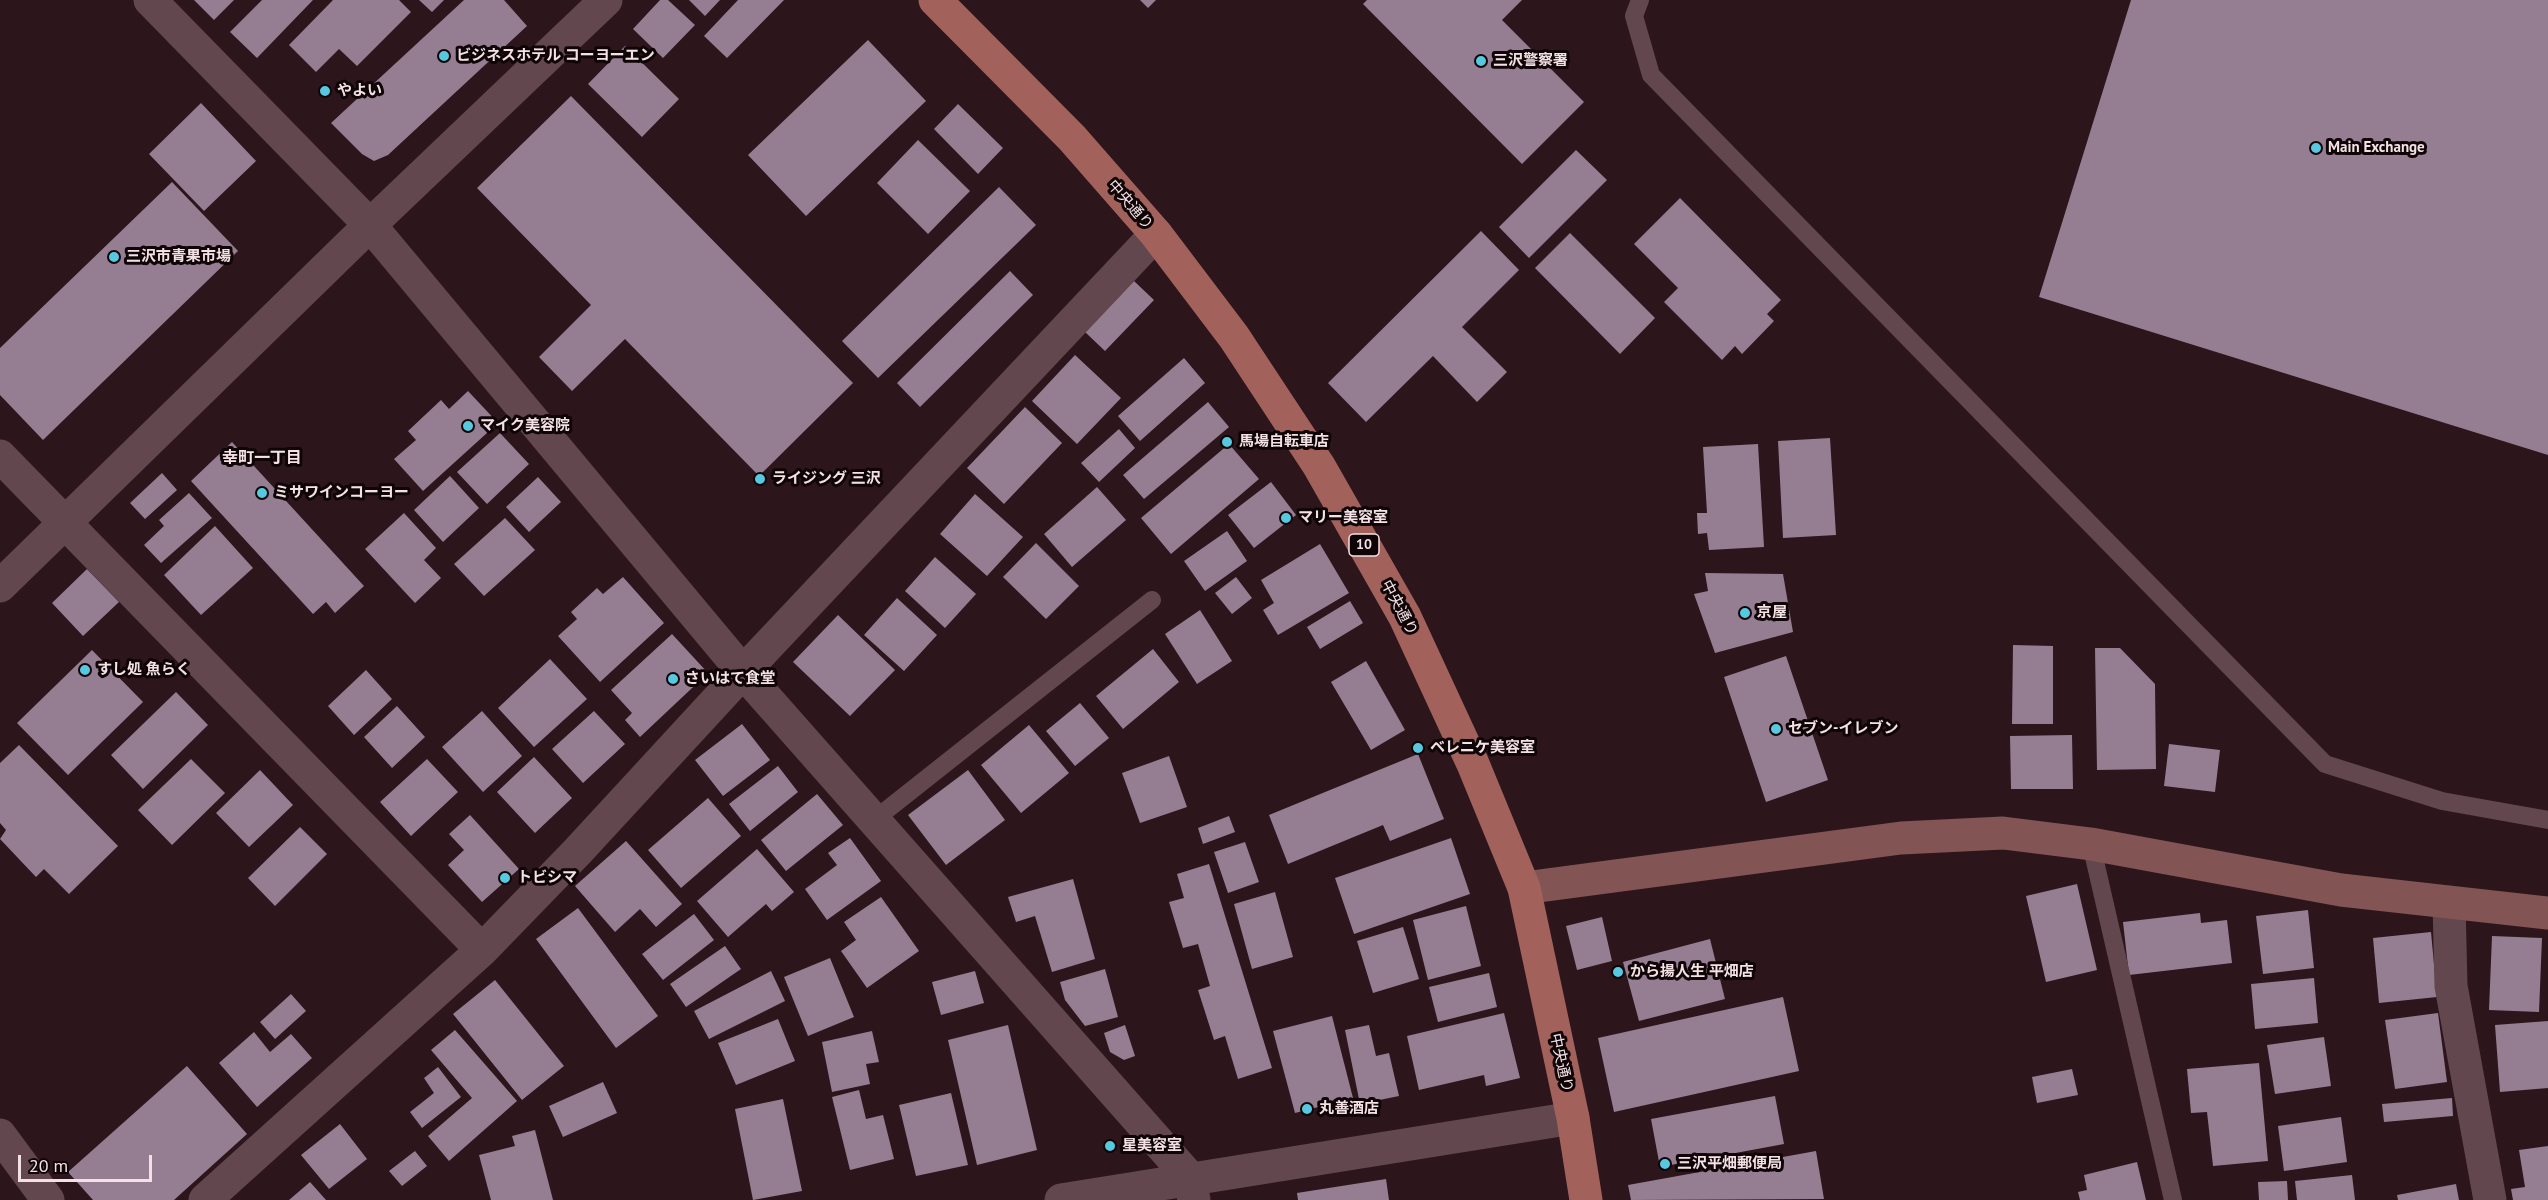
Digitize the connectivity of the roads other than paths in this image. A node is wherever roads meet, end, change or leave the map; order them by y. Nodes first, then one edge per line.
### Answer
1 (150, 0) edge
2 (606, 0) edge
3 (935, 0) edge
4 (1640, 0) edge
5 (370, 225) junction
6 (1156, 234) junction
7 (0, 456) edge
8 (66, 521) junction
9 (0, 586) edge
10 (1152, 600) dead end
11 (743, 672) junction
12 (874, 820) junction
13 (2548, 820) edge
14 (2091, 844) junction
15 (1524, 888) junction
16 (2450, 903) junction
17 (2548, 913) edge
18 (482, 950) junction
19 (1573, 1118) junction
20 (0, 1135) edge
21 (1192, 1189) edge
22 (48, 1200) edge
23 (205, 1200) edge
24 (1061, 1200) edge
25 (1586, 1200) edge
26 (2173, 1200) edge
27 (2490, 1200) edge

1 - 5 street
2 - 5 street
3 - 6 main road, 中央通り / 10
4 - 13 lane
5 - 8 street
5 - 11 street
6 - 11 street
6 - 15 main road, 中央通り / 10
7 - 8 street
8 - 9 street
8 - 18 street
10 - 12 lane
11 - 12 street
11 - 18 street
12 - 21 street
14 - 15 street
14 - 16 street
14 - 26 lane
15 - 19 main road, 中央通り / 10
16 - 17 street
16 - 27 street
18 - 23 street
19 - 21 street
19 - 25 main road, 中央通り / 10
20 - 22 street
21 - 24 street

